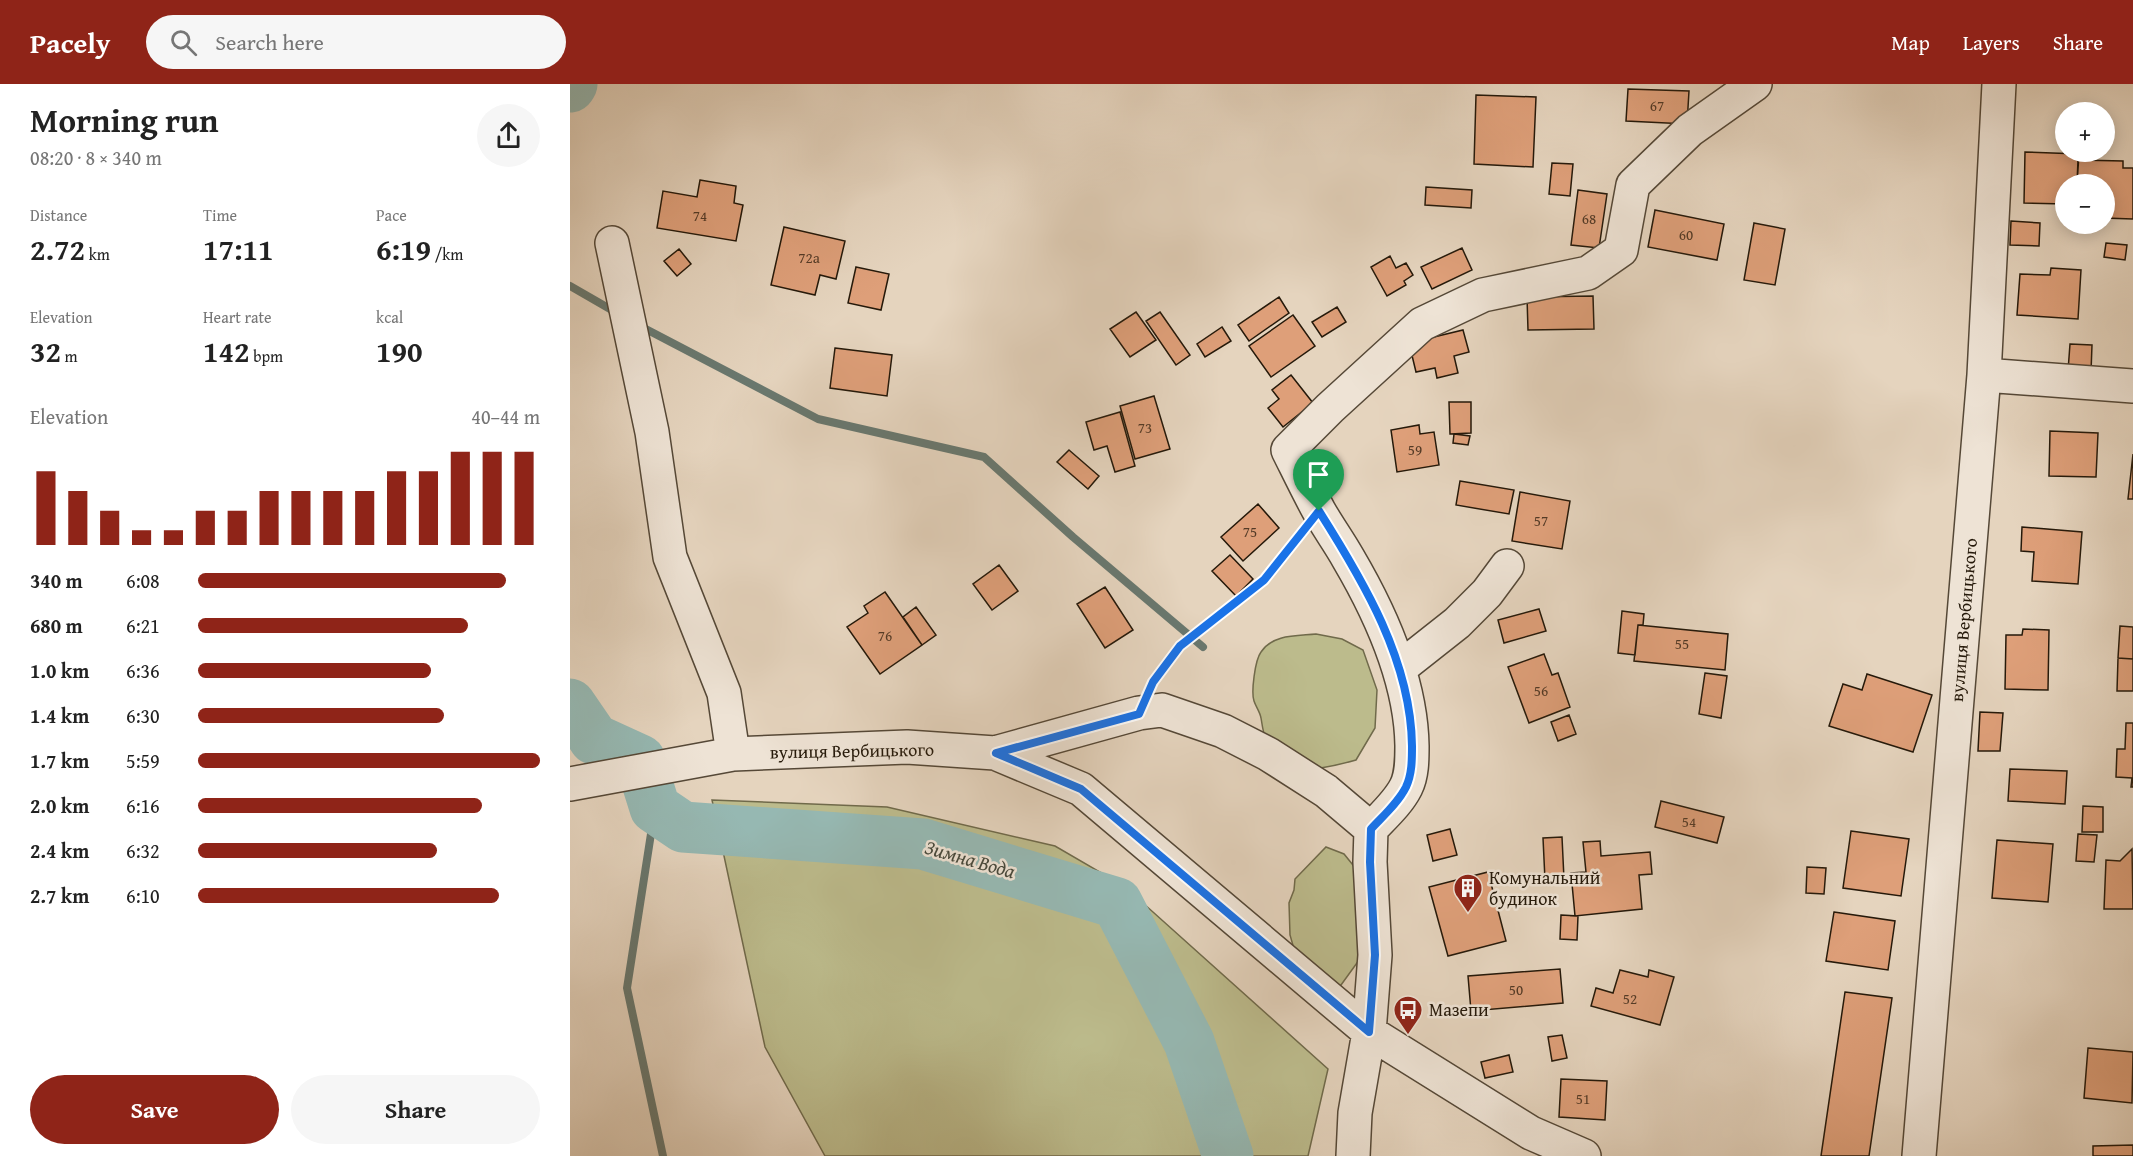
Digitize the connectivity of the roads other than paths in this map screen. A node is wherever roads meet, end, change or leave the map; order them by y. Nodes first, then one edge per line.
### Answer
1 (1755, 84) edge
2 (1999, 84) edge
3 (612, 243) dead end
4 (1984, 375) junction
5 (2133, 386) edge
6 (1507, 566) dead end
7 (1400, 668) junction
8 (996, 753) junction
9 (718, 757) junction
10 (570, 784) edge
11 (1371, 829) junction
12 (1369, 1032) junction
13 (1353, 1156) edge
14 (1584, 1156) edge
15 (1919, 1156) edge

1 - 7 street
2 - 4 street, вулиця Вербицького
3 - 9 street
4 - 5 street
4 - 15 street, вулиця Вербицького
6 - 7 street
7 - 11 street
8 - 9 street, вулиця Вербицького
8 - 11 street
8 - 12 street, вулиця Вербицького
9 - 10 street, вулиця Вербицького
11 - 12 street
12 - 13 street
12 - 14 street, вулиця Вербицького

